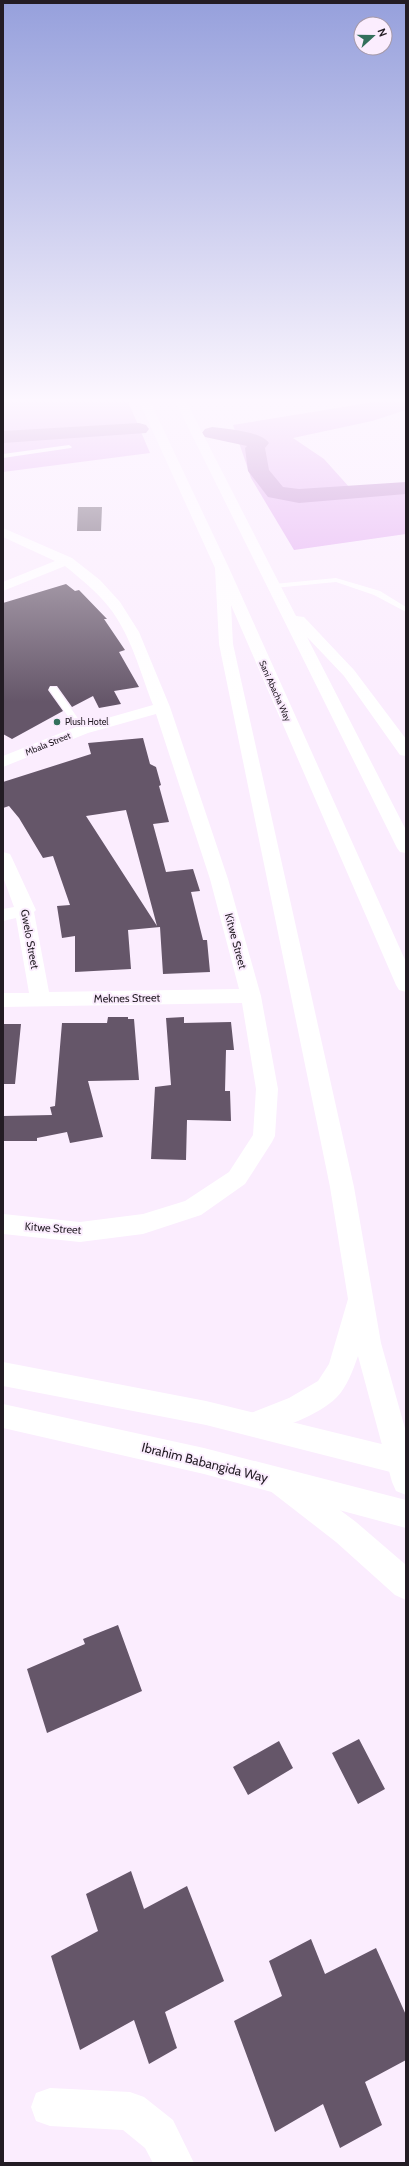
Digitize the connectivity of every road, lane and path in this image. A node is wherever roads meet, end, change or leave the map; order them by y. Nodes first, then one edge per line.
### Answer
1 (190, 500) edge
2 (231, 500) edge
3 (3, 532) edge
4 (67, 561) junction
5 (222, 568) junction
6 (274, 586) junction
7 (3, 587) edge
8 (283, 603) junction
9 (406, 610) edge
10 (53, 689) dead end
11 (162, 707) junction
12 (82, 730) junction
13 (406, 751) edge
14 (3, 762) edge
15 (406, 848) edge
16 (3, 858) edge
17 (26, 910) junction
18 (3, 915) edge
19 (406, 985) edge
20 (251, 996) junction
21 (40, 999) junction
22 (3, 1000) edge
23 (3, 1224) edge
24 (360, 1296) junction
25 (3, 1374) edge
26 (3, 1416) edge
27 (256, 1424) junction
28 (404, 1468) edge
29 (279, 1481) junction
30 (406, 1514) edge
31 (406, 1585) edge
32 (50, 2107) dead end
33 (174, 2163) edge

1 - 5 main road, Sani Abacha Way
2 - 6 main road
3 - 4 main road, Kitwe Street
4 - 7 main road
4 - 11 main road, Kitwe Street
5 - 19 main road, Sani Abacha Way
5 - 24 main road
6 - 8 main road
6 - 9 lane
8 - 13 main road
8 - 15 main road
10 - 12 lane
11 - 12 main road, Mbala Street
11 - 20 main road, Kitwe Street
12 - 14 main road, Mbala Street
16 - 17 main road, Gwelo Street
17 - 18 main road
17 - 21 main road, Gwelo Street
20 - 21 main road, Meknes Street
20 - 23 main road, Kitwe Street
21 - 22 main road, Meknes Street
24 - 27 main road
24 - 28 main road
25 - 27 main road
26 - 29 main road, Ibrahim Babangida Way
27 - 28 main road
29 - 30 main road, Ibrahim Babangida Way
29 - 31 main road
32 - 33 main road

